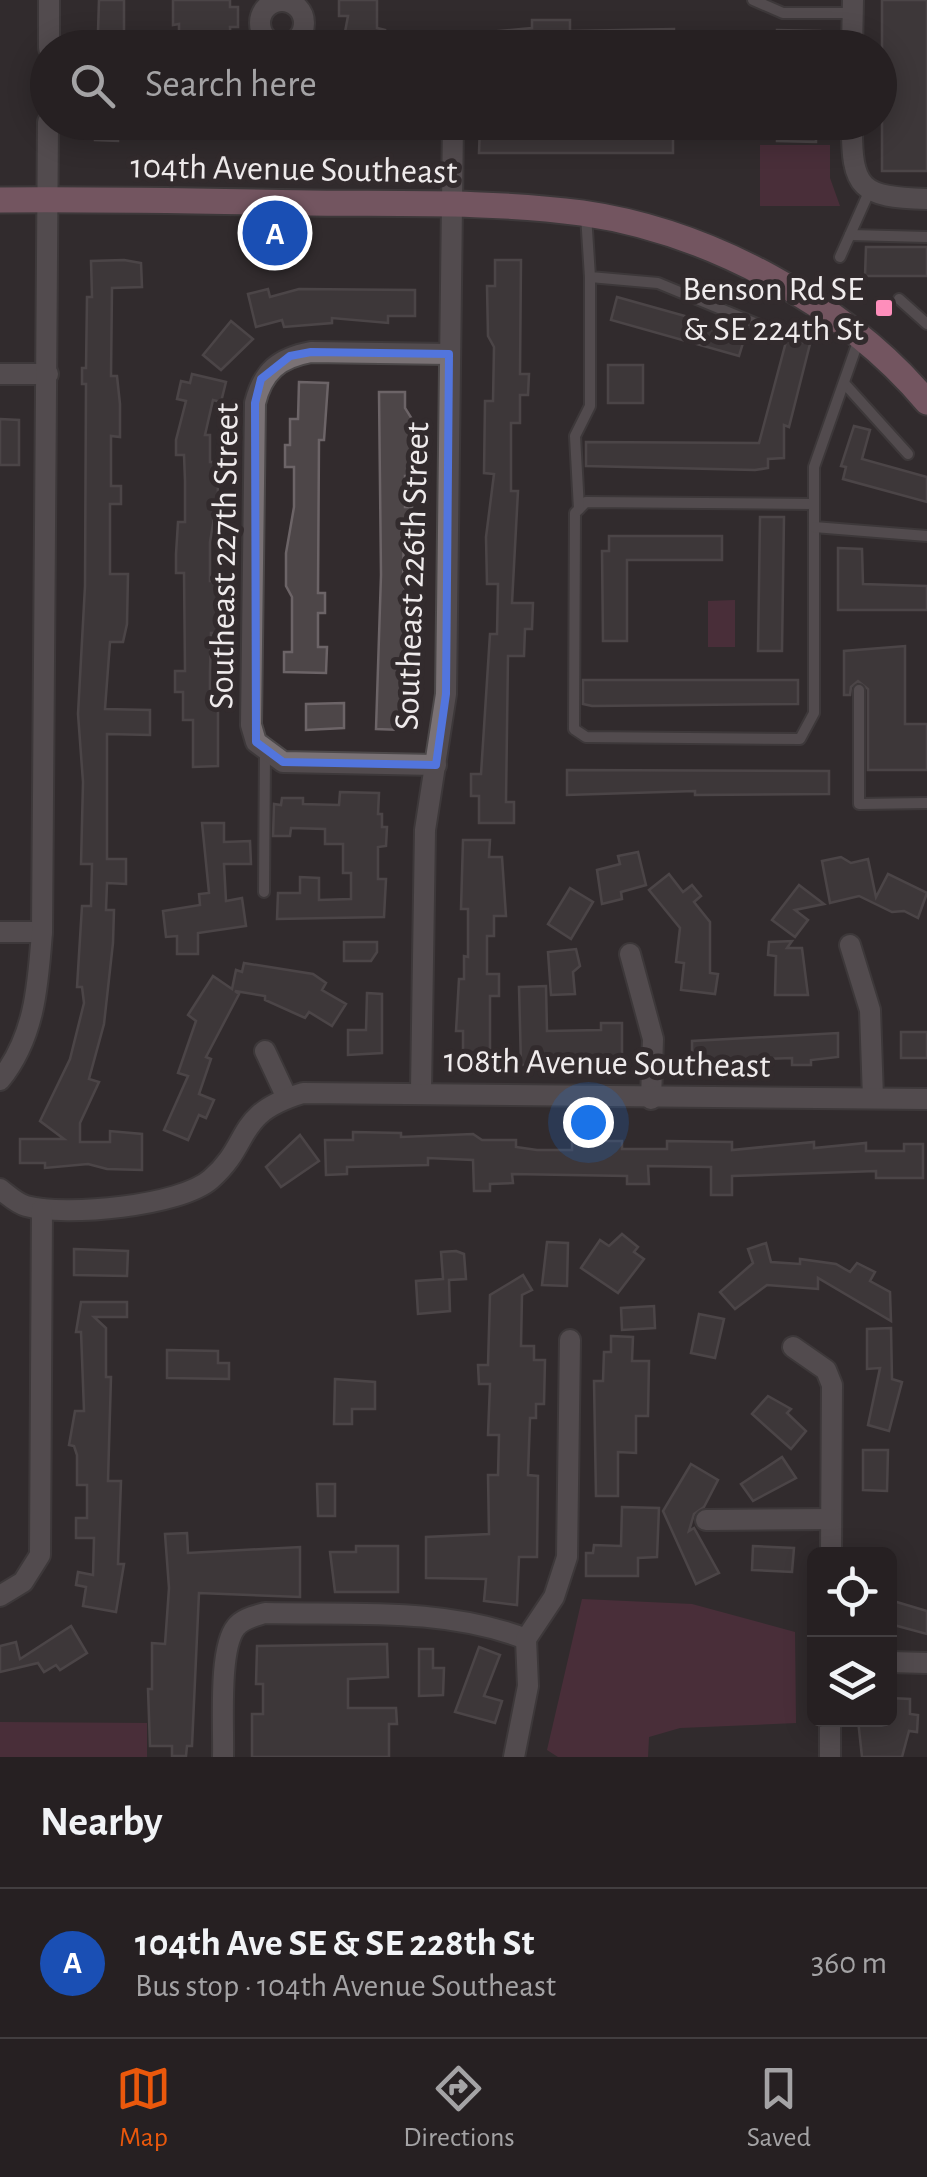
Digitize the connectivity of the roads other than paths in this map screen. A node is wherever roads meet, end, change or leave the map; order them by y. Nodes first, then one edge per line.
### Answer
1 (49, 0) edge
2 (752, 0) edge
3 (853, 6) edge
4 (49, 30) edge
5 (48, 140) edge
6 (453, 140) edge
7 (852, 140) edge
8 (864, 187) junction
9 (927, 199) edge
10 (0, 200) edge
11 (48, 200) junction
12 (455, 204) junction
13 (586, 214) junction
14 (850, 235) junction
15 (927, 236) edge
16 (840, 257) dead end
17 (590, 276) junction
18 (899, 298) dead end
19 (927, 324) edge
20 (762, 326) dead end
21 (860, 338) junction
22 (449, 354) junction
23 (0, 374) edge
24 (48, 374) junction
25 (844, 382) junction
26 (927, 402) edge
27 (908, 454) dead end
28 (814, 504) junction
29 (579, 509) junction
30 (814, 528) junction
31 (927, 536) edge
32 (858, 690) dead end
33 (265, 751) junction
34 (436, 765) junction
35 (927, 802) edge
36 (264, 892) dead end
37 (0, 932) edge
38 (42, 932) junction
39 (850, 945) dead end
40 (630, 954) dead end
41 (265, 1051) dead end
42 (0, 1080) edge
43 (420, 1091) junction
44 (287, 1098) junction
45 (873, 1098) junction
46 (651, 1099) junction
47 (927, 1099) edge
48 (0, 1190) edge
49 (42, 1209) junction
50 (570, 1340) dead end
51 (793, 1346) dead end
52 (831, 1519) junction
53 (706, 1520) dead end
54 (831, 1547) edge
55 (0, 1596) edge
56 (526, 1639) junction
57 (897, 1662) edge
58 (927, 1662) edge
59 (830, 1727) edge
60 (224, 1757) edge
61 (514, 1757) edge
62 (830, 1757) edge

1 - 4 street
2 - 3 lane
5 - 11 street
6 - 12 street, Southeast 226th Street
7 - 8 street
8 - 9 street
8 - 14 lane
10 - 11 main road, 104th Avenue Southeast
11 - 12 main road, 104th Avenue Southeast
11 - 24 street
12 - 13 main road, 104th Avenue Southeast
12 - 22 street, Southeast 226th Street
13 - 17 lane
13 - 21 main road, 104th Avenue Southeast
14 - 15 lane
14 - 16 lane
17 - 20 lane
17 - 29 lane
18 - 19 lane
21 - 25 lane
21 - 26 main road, 104th Avenue Southeast
22 - 33 street, Southeast 227th Street
22 - 34 street, Southeast 226th Street
23 - 24 street
24 - 38 street
25 - 27 lane
25 - 28 lane
28 - 29 lane
28 - 30 lane
29 - 30 lane
30 - 31 lane
32 - 35 lane
33 - 34 street
33 - 36 lane
34 - 43 street, Southeast 226th Street
37 - 38 street
38 - 42 street
39 - 45 street
40 - 46 street
41 - 44 street
43 - 44 street, 108th Avenue Southeast
43 - 46 street, 108th Avenue Southeast
44 - 49 street
45 - 46 street, 108th Avenue Southeast
45 - 47 street, 108th Avenue Southeast
48 - 49 street
49 - 55 street
50 - 56 street
51 - 52 street
52 - 53 street
52 - 54 street
56 - 60 street
56 - 61 street
57 - 58 street
59 - 62 street

